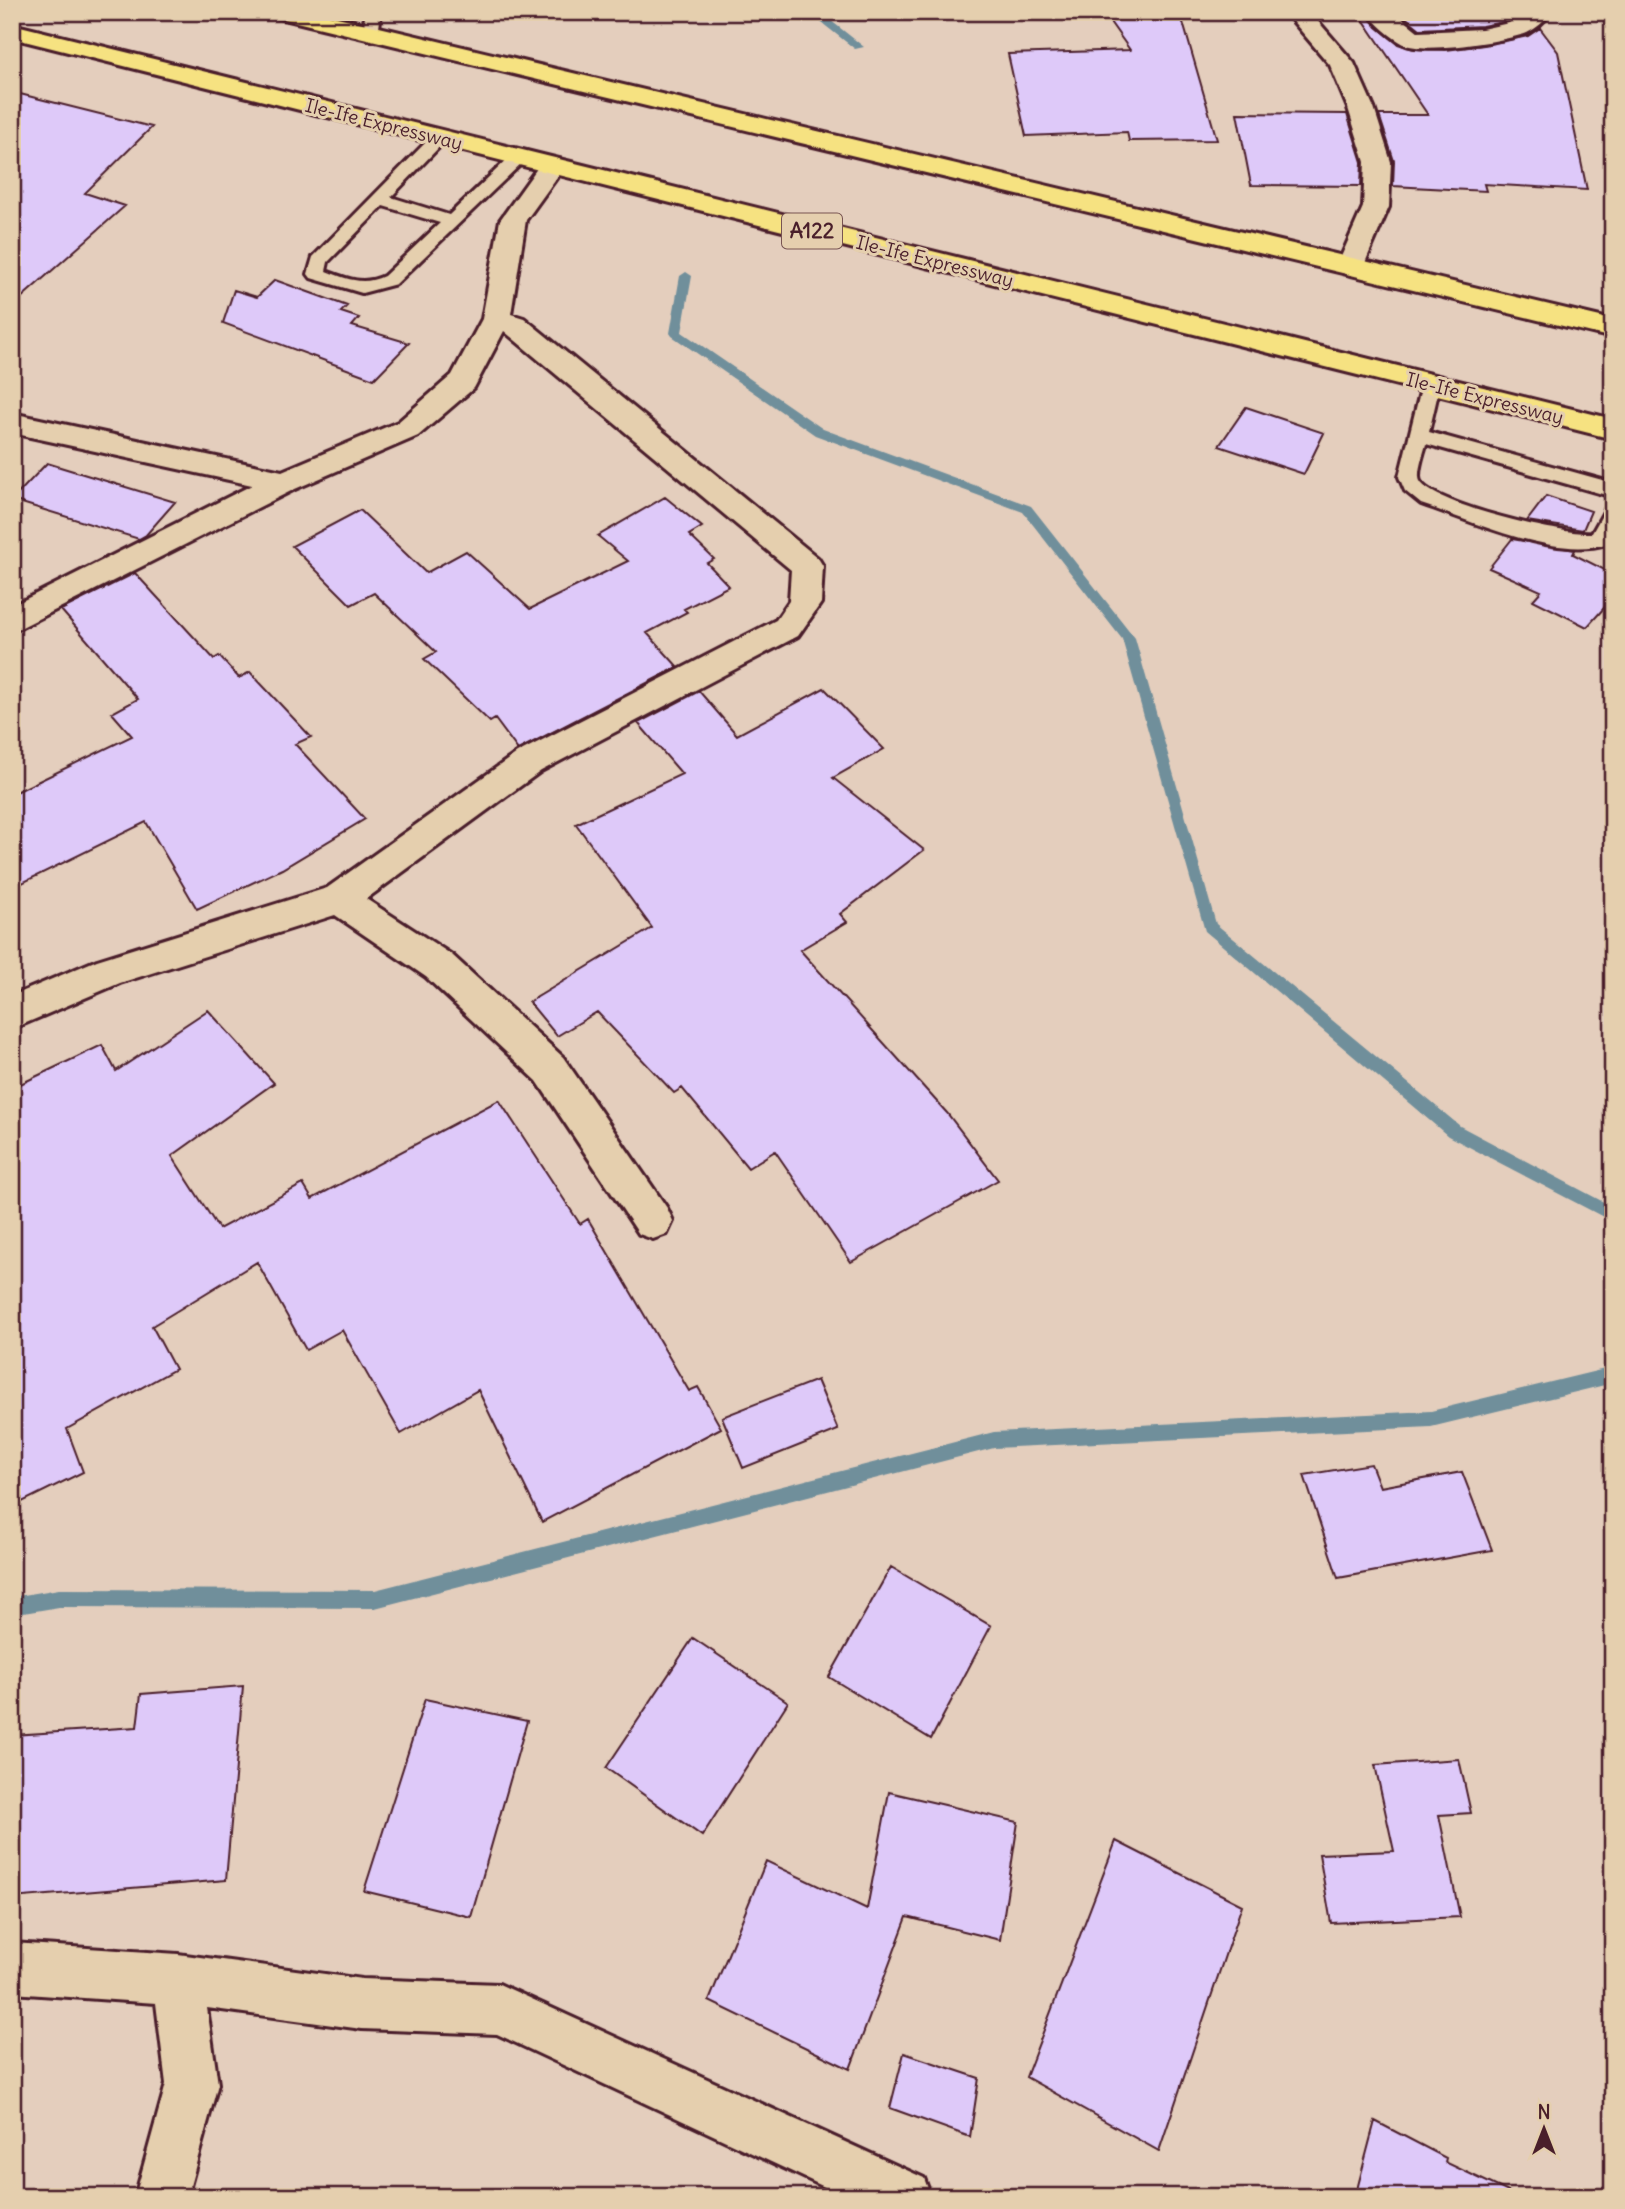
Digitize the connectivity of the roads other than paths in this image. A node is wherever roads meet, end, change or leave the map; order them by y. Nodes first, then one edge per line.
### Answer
1 (284, 12) edge
2 (1297, 12) edge
3 (1379, 12) edge
4 (1539, 12) edge
5 (372, 23) edge
6 (12, 31) edge
7 (439, 138) junction
8 (519, 158) junction
9 (552, 166) junction
10 (379, 199) junction
11 (452, 221) junction
12 (1351, 266) junction
13 (496, 319) junction
14 (1613, 328) edge
15 (1431, 384) junction
16 (12, 423) edge
17 (1613, 429) edge
18 (1419, 436) junction
19 (284, 482) junction
20 (1613, 490) edge
21 (1613, 513) edge
22 (12, 620) edge
23 (339, 899) junction
24 (12, 1013) edge
25 (653, 1221) dead end
26 (12, 1968) edge
27 (178, 1979) junction
28 (162, 2197) edge
29 (905, 2197) edge

1 - 5 highway
2 - 12 street
3 - 4 street
5 - 12 highway
6 - 7 highway, Ile-Ife Expressway / A122
7 - 8 highway, Ile-Ife Expressway / A122
7 - 10 lane
8 - 9 highway, Ile-Ife Expressway / A122
8 - 11 lane
9 - 13 street
9 - 15 highway, Ile-Ife Expressway / A122
10 - 11 lane
10 - 11 lane
12 - 14 highway
13 - 19 street
13 - 23 street
15 - 17 highway, Ile-Ife Expressway / A122
15 - 18 lane
16 - 19 street
18 - 20 lane
18 - 21 lane
19 - 22 street
23 - 24 street
23 - 25 street
26 - 27 street
27 - 28 street
27 - 29 street

